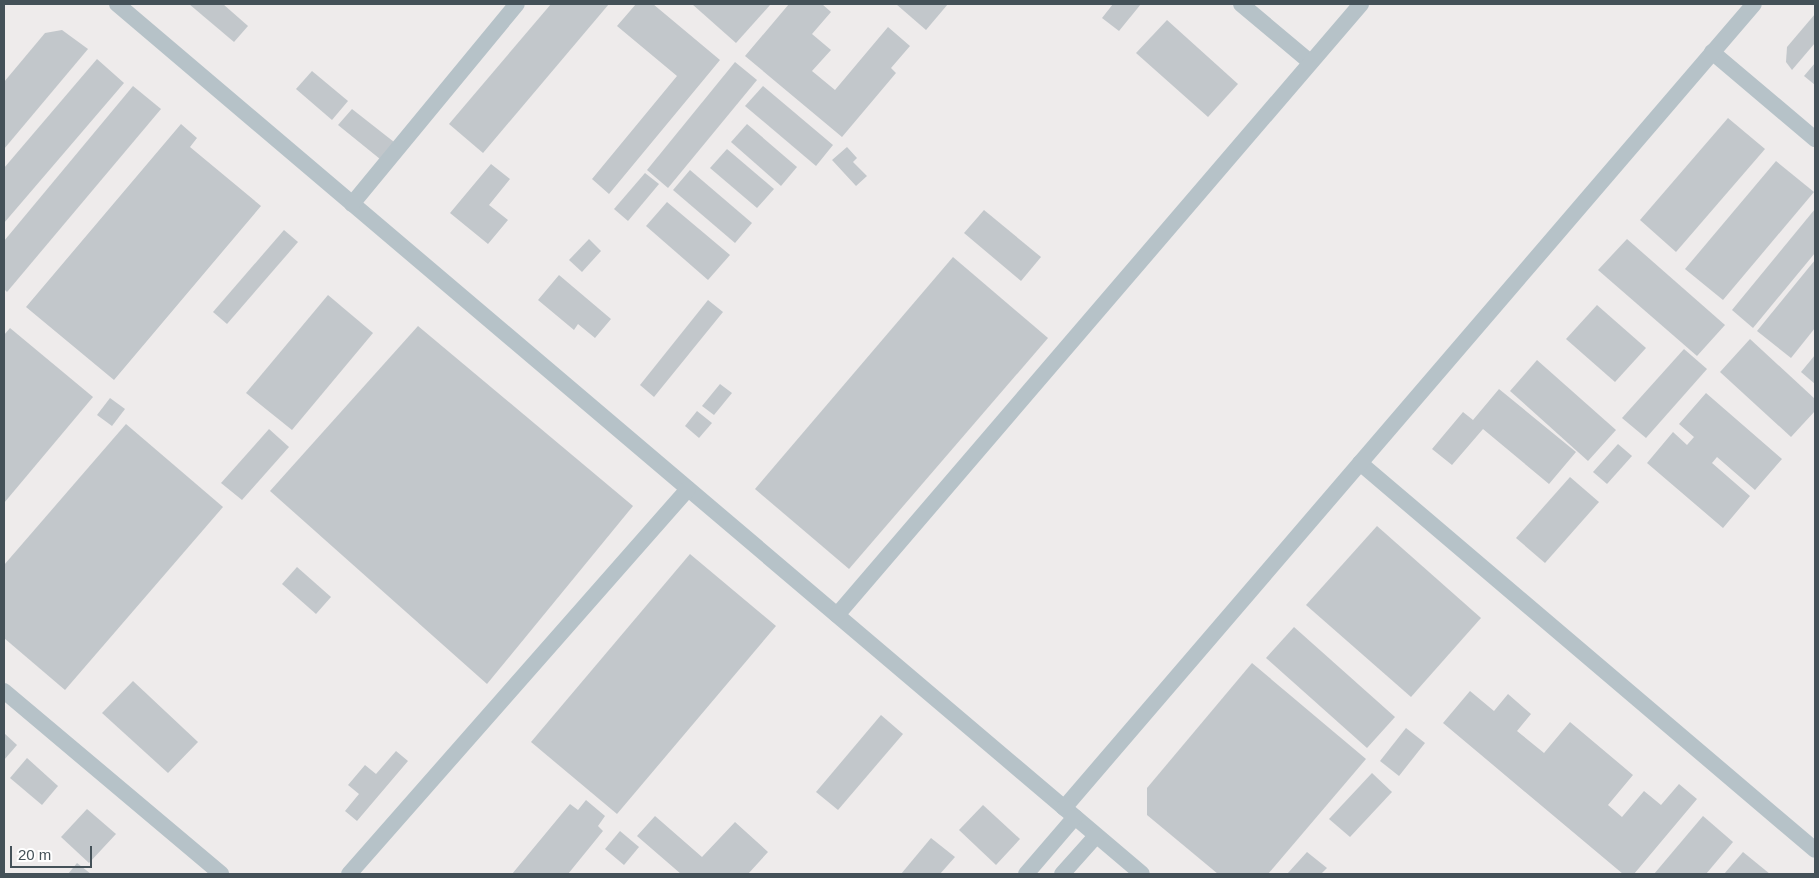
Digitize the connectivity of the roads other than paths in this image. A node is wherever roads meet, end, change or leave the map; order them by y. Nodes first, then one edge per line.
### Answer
1 (116, 4) edge
2 (517, 4) edge
3 (1241, 4) edge
4 (1361, 4) edge
5 (1754, 4) edge
6 (1712, 52) junction
7 (1310, 62) junction
8 (1815, 139) edge
9 (352, 204) junction
10 (1360, 463) junction
11 (688, 489) junction
12 (837, 616) junction
13 (4, 690) edge
14 (1070, 813) junction
15 (1096, 836) junction
16 (1815, 850) edge
17 (221, 874) edge
18 (349, 874) edge
19 (1026, 874) edge
20 (1062, 874) edge
21 (1142, 874) edge

1 - 9 lane
2 - 9 lane
3 - 7 lane
4 - 7 lane
5 - 6 lane
6 - 8 lane
6 - 10 lane
7 - 12 lane
9 - 11 lane
10 - 14 lane
10 - 16 lane
11 - 12 lane
11 - 18 lane
12 - 14 lane
13 - 17 lane
14 - 15 lane
14 - 19 lane
15 - 20 lane
15 - 21 lane

